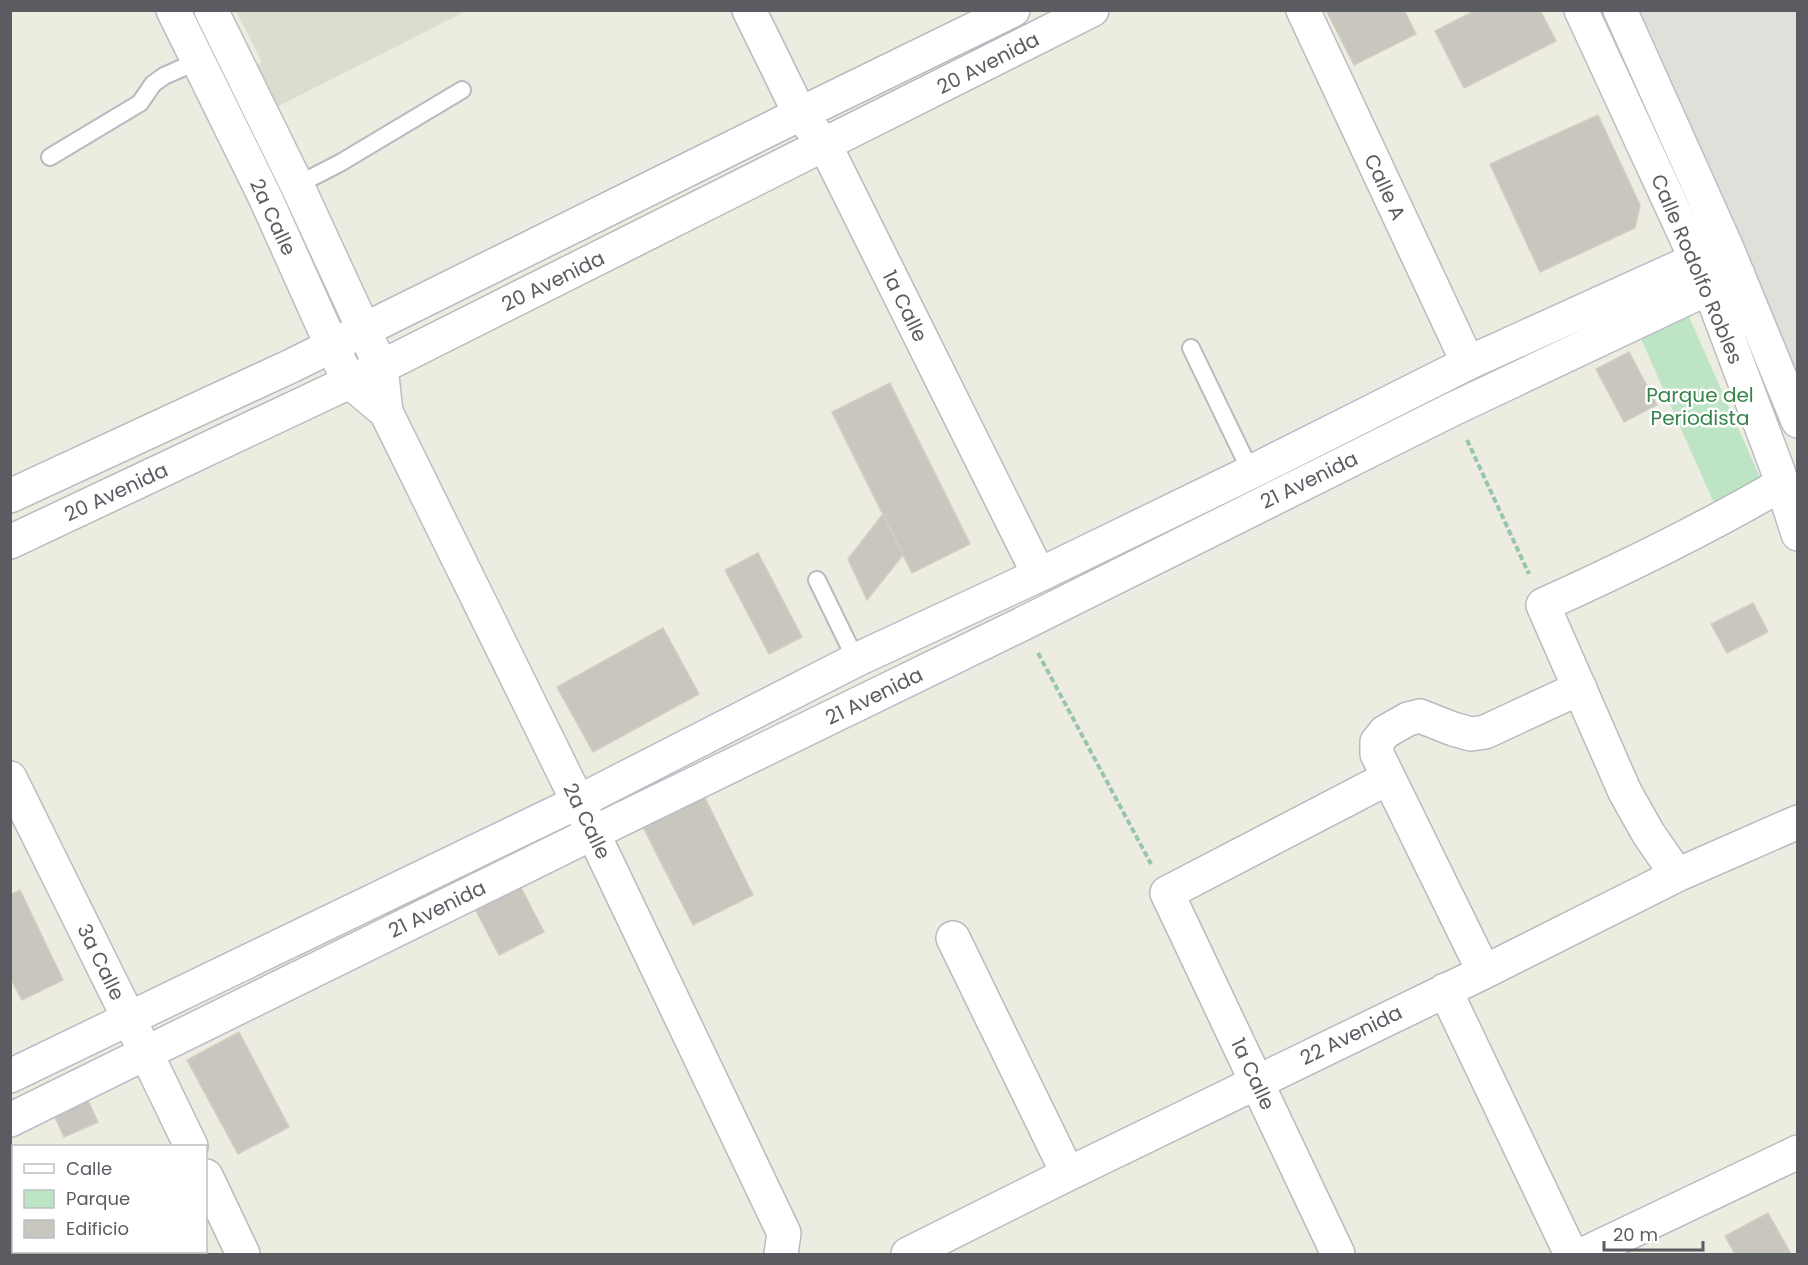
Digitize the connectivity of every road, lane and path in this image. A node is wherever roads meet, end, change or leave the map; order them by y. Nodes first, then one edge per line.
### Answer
1 (173, 10) edge
2 (211, 10) edge
3 (749, 10) edge
4 (1013, 10) edge
5 (1092, 10) edge
6 (1303, 10) edge
7 (1581, 10) edge
8 (1620, 10) edge
9 (198, 61) junction
10 (462, 90) dead end
11 (800, 114) junction
12 (825, 145) junction
13 (50, 157) dead end
14 (297, 185) junction
15 (1717, 267) junction
16 (364, 330) junction
17 (332, 346) junction
18 (1191, 348) dead end
19 (1468, 363) junction
20 (381, 367) junction
21 (350, 381) junction
22 (1453, 409) junction
23 (386, 412) junction
24 (1797, 421) edge
25 (1251, 472) junction
26 (1782, 484) junction
27 (10, 496) edge
28 (1797, 534) edge
29 (10, 542) edge
30 (1039, 575) junction
31 (817, 580) dead end
32 (1543, 605) junction
33 (1054, 607) junction
34 (1022, 624) junction
35 (856, 660) junction
36 (1580, 688) junction
37 (10, 778) edge
38 (1388, 778) junction
39 (578, 802) junction
40 (1797, 822) edge
41 (593, 833) junction
42 (1677, 875) junction
43 (1167, 893) junction
44 (953, 938) dead end
45 (1484, 972) junction
46 (1445, 990) junction
47 (129, 1018) junction
48 (146, 1053) junction
49 (10, 1076) edge
50 (1257, 1081) junction
51 (10, 1120) edge
52 (191, 1145) edge
53 (1797, 1152) edge
54 (1068, 1174) junction
55 (207, 1178) edge
56 (782, 1244) edge
57 (243, 1254) edge
58 (908, 1254) edge
59 (1338, 1254) edge
60 (1571, 1254) edge
61 (1584, 1254) edge

1 - 9 street, 2a Calle
2 - 14 street, 2a Calle
3 - 11 street, 1a Calle
4 - 11 street, 20 Avenida
5 - 12 street, 20 Avenida
6 - 19 street, Calle A
7 - 15 street, Calle Rodolfo Robles
8 - 15 street, Calle Rodolfo Robles
9 - 13 lane
9 - 17 street, 2a Calle
10 - 14 lane
11 - 12 street, 1a Calle
11 - 16 street, 20 Avenida
12 - 20 street, 20 Avenida
12 - 30 street, 1a Calle
14 - 16 street, 2a Calle
15 - 19 street, 21 Avenida
15 - 22 street, 21 Avenida
15 - 24 street, Calle Rodolfo Robles
15 - 26 street, Calle Rodolfo Robles
16 - 17 street, 20 Avenida
16 - 20 street, 2a Calle
17 - 21 street, 2a Calle
17 - 27 street, 20 Avenida
18 - 25 lane
19 - 25 street, 21 Avenida
20 - 21 street, 20 Avenida
20 - 23 street, 2a Calle
21 - 23 street, 2a Calle
21 - 29 street, 20 Avenida
22 - 32 path
22 - 33 street, 21 Avenida
23 - 39 street, 2a Calle
25 - 30 street, 21 Avenida
26 - 28 street, Calle Rodolfo Robles
26 - 32 street
30 - 33 street, 1a Calle
30 - 35 street, 21 Avenida
31 - 35 lane
32 - 36 street
33 - 34 street, 21 Avenida
34 - 41 street, 21 Avenida
34 - 43 path
35 - 39 street, 21 Avenida
36 - 38 street
36 - 42 street
37 - 47 street, 3a Calle
38 - 43 street
38 - 45 street
39 - 41 street, 2a Calle
39 - 47 street, 21 Avenida
40 - 42 street, 22 Avenida
41 - 48 street, 21 Avenida
41 - 56 street, 2a Calle
42 - 45 street, 22 Avenida
43 - 50 street, 1a Calle
44 - 54 street
45 - 46 street, 22 Avenida
46 - 50 street, 22 Avenida
46 - 60 street
47 - 48 street, 3a Calle
47 - 49 street, 21 Avenida
48 - 51 street, 21 Avenida
48 - 52 street, 3a Calle
50 - 54 street, 22 Avenida
50 - 59 street, 1a Calle
53 - 61 street
54 - 58 street, 22 Avenida
55 - 57 street

